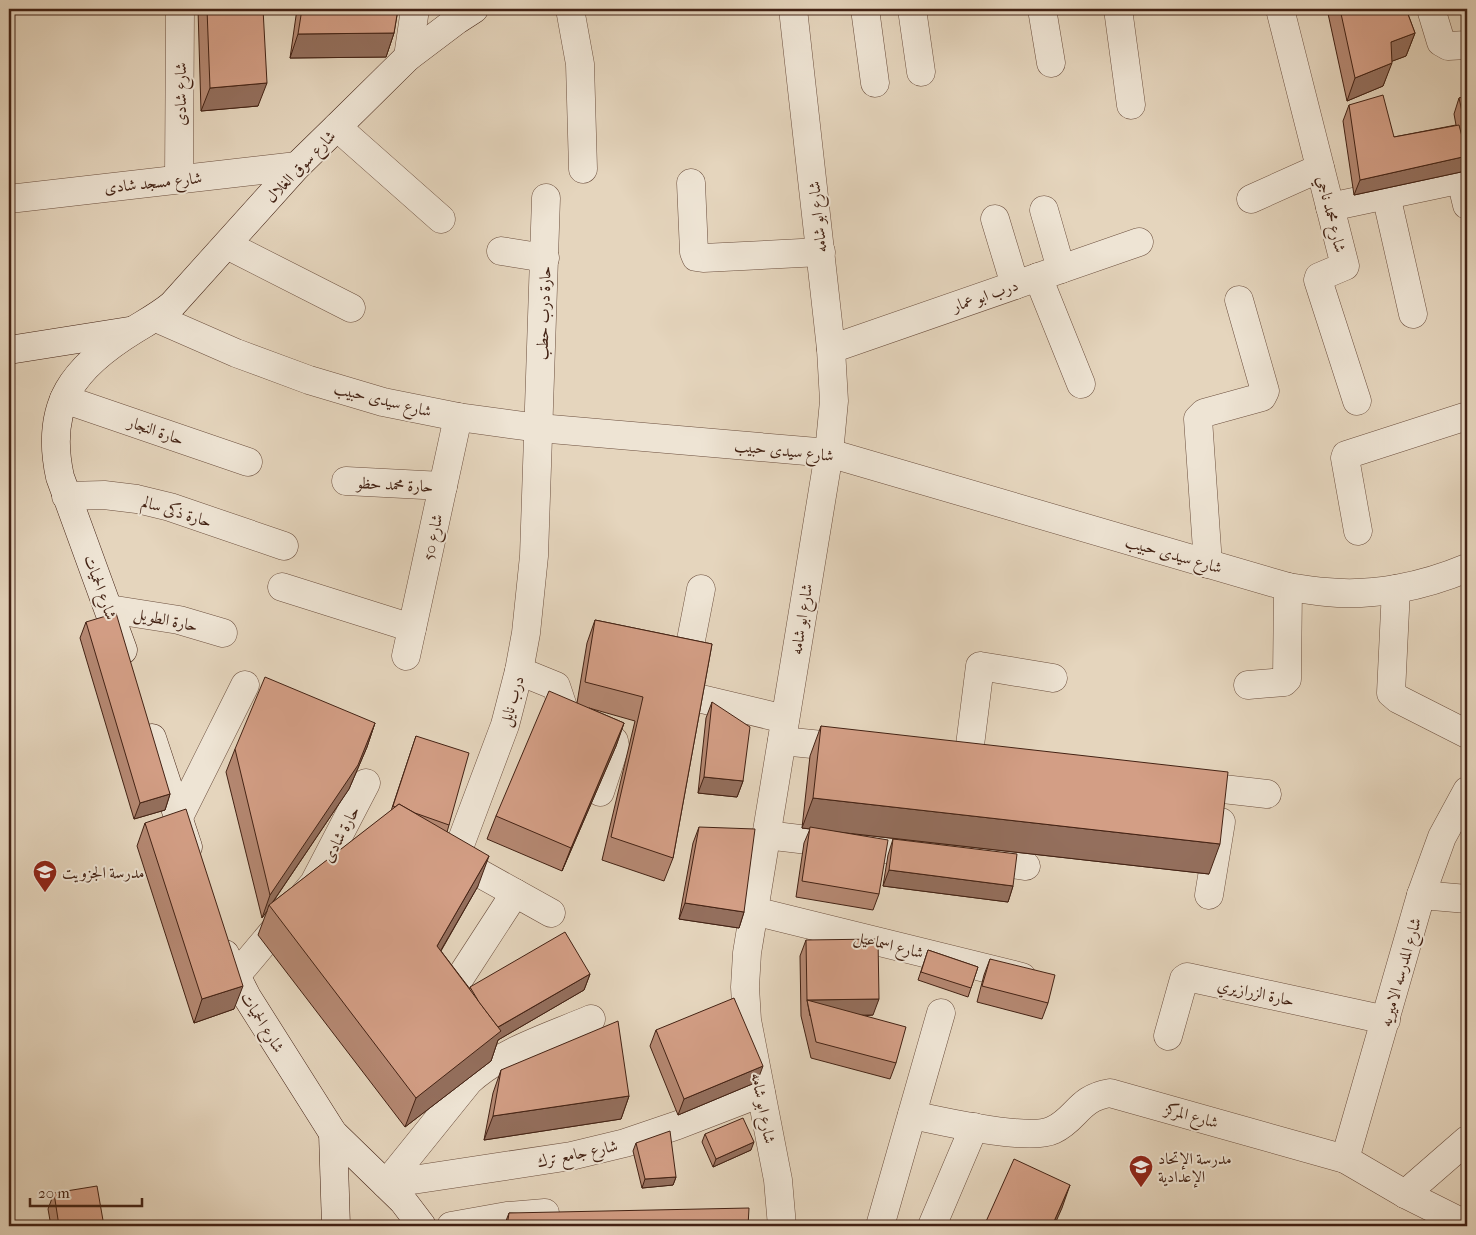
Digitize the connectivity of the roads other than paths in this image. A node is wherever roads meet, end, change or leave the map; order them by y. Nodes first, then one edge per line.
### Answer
1 (180, 9) edge
2 (415, 9) edge
3 (474, 9) edge
4 (570, 9) edge
5 (794, 9) edge
6 (865, 9) edge
7 (912, 9) edge
8 (1042, 9) edge
9 (1118, 9) edge
10 (1280, 9) edge
11 (1431, 9) edge
12 (1467, 45) edge
13 (408, 57) junction
14 (1051, 63) dead end
15 (920, 72) dead end
16 (875, 82) dead end
17 (1131, 105) dead end
18 (337, 127) junction
19 (297, 166) junction
20 (1320, 168) junction
21 (583, 169) dead end
22 (179, 179) junction
23 (691, 183) dead end
24 (1465, 188) edge
25 (1386, 196) junction
26 (546, 198) dead end
27 (9, 199) edge
28 (1251, 199) dead end
29 (1330, 207) junction
30 (1044, 210) dead end
31 (441, 219) dead end
32 (995, 219) dead end
33 (1139, 242) dead end
34 (227, 245) junction
35 (502, 251) dead end
36 (821, 252) junction
37 (545, 258) junction
38 (1038, 277) junction
39 (1239, 300) dead end
40 (351, 308) dead end
41 (1414, 314) dead end
42 (145, 324) junction
43 (831, 349) junction
44 (9, 350) edge
45 (1080, 384) dead end
46 (64, 399) junction
47 (1357, 401) dead end
48 (1467, 416) edge
49 (458, 418) junction
50 (539, 428) junction
51 (829, 453) junction
52 (248, 462) dead end
53 (346, 481) dead end
54 (443, 486) junction
55 (66, 496) junction
56 (1358, 531) dead end
57 (284, 546) dead end
58 (1208, 564) junction
59 (1467, 568) edge
60 (282, 587) dead end
61 (1288, 587) junction
62 (701, 588) dead end
63 (1396, 589) junction
64 (109, 609) junction
65 (412, 628) junction
66 (223, 633) dead end
67 (406, 656) dead end
68 (519, 671) junction
69 (131, 675) edge
70 (1053, 678) dead end
71 (245, 685) dead end
72 (1248, 685) dead end
73 (144, 713) edge
74 (784, 730) junction
75 (1467, 734) edge
76 (880, 751) edge
77 (939, 758) edge
78 (1166, 782) edge
79 (366, 783) dead end
80 (1226, 789) junction
81 (1467, 791) edge
82 (600, 792) edge
83 (1267, 794) dead end
84 (179, 818) junction
85 (766, 835) junction
86 (1026, 866) dead end
87 (197, 873) edge
88 (515, 893) junction
89 (1209, 895) dead end
90 (1421, 895) junction
91 (1467, 899) edge
92 (754, 911) junction
93 (551, 914) dead end
94 (218, 934) edge
95 (236, 976) junction
96 (1042, 982) edge
97 (454, 987) edge
98 (941, 1013) dead end
99 (591, 1019) dead end
100 (1386, 1020) junction
101 (1168, 1036) dead end
102 (761, 1093) junction
103 (912, 1115) junction
104 (974, 1127) junction
105 (333, 1133) junction
106 (1467, 1140) edge
107 (1345, 1158) junction
108 (386, 1184) junction
109 (1405, 1194) junction
110 (566, 1213) edge
111 (1467, 1225) edge
112 (336, 1226) edge
113 (422, 1226) edge
114 (451, 1226) edge
115 (782, 1226) edge
116 (880, 1226) edge
117 (932, 1226) edge

1 - 22 street, شارع شادى
2 - 13 street
3 - 13 street, شارع سوق الغلال
4 - 21 street
5 - 36 street, شارع ابو شامه
6 - 16 street
7 - 15 street
8 - 14 street
9 - 17 street
10 - 20 street, شارع محمد ناجي
11 - 12 street
13 - 18 street, شارع سوق الغلال
18 - 19 street, شارع سوق الغلال
18 - 31 street
19 - 22 street, شارع مسجد شادى
19 - 34 street, شارع سوق الغلال
20 - 28 street
20 - 29 street, شارع محمد ناجي
22 - 27 street, شارع مسجد شادى
23 - 36 street
24 - 25 street
25 - 29 street
25 - 41 street
26 - 37 street, حارة درب حطب
29 - 47 street, شارع محمد ناجي
30 - 38 street
32 - 38 street
33 - 38 street, درب ابو عمار
34 - 40 street
34 - 42 street, شارع سوق الغلال
35 - 37 street
36 - 43 street, شارع ابو شامه
37 - 50 street, حارة درب حطب
38 - 43 street, درب ابو عمار
38 - 45 street
39 - 58 street
42 - 44 street
42 - 46 street, شارع الحميات
42 - 49 street, شارع سيدى حبيب
43 - 51 street, شارع ابو شامه
46 - 52 street, حارة النجار
46 - 55 street, شارع الحميات
48 - 56 street
49 - 50 street, شارع سيدى حبيب
49 - 54 street, شارع 50
50 - 51 street, شارع سيدى حبيب
50 - 68 street, درب نايل
51 - 58 street, شارع سيدى حبيب
51 - 74 street, شارع ابو شامه
53 - 54 street, حارة محمد حظو
54 - 65 street, شارع 50
55 - 57 street, حارة ذكى سالم
55 - 64 street, شارع الحميات
58 - 61 street, شارع سيدى حبيب
59 - 63 street, شارع سيدى حبيب
60 - 65 street
61 - 63 street, شارع سيدى حبيب
61 - 72 street
62 - 74 street
63 - 75 street
64 - 66 street, حارة الطويل
64 - 69 street, شارع الحميات
65 - 67 street, شارع 50
68 - 82 street
68 - 88 street, درب نايل
70 - 77 street
71 - 84 street
73 - 84 street
74 - 76 street
74 - 85 street, شارع ابو شامه
78 - 80 street
79 - 95 street, حارة شادى
80 - 83 street
80 - 89 street
81 - 90 street, شارع المدرسه الاميريه
84 - 87 street
85 - 86 street
85 - 92 street, شارع ابو شامه
88 - 93 street, درب نايل
88 - 97 street
90 - 91 street
90 - 100 street, شارع المدرسه الاميريه
92 - 96 street, شارع اسماعيل
92 - 102 street, شارع ابو شامه
94 - 95 street, شارع الحميات
95 - 105 street, شارع الحميات
98 - 103 street
99 - 108 street
100 - 101 street, حارة الزرازيري
100 - 107 street, شارع المدرسه الاميريه
102 - 108 street, شارع جامع ترك
102 - 115 street, شارع ابو شامه
103 - 104 street, شارع المركز
103 - 116 street
104 - 107 street, شارع المركز
104 - 117 street
105 - 108 street, شارع الحميات
105 - 112 street
106 - 109 street
107 - 109 street, شارع المركز
108 - 113 street, شارع الحميات
109 - 111 street, شارع المركز
110 - 114 street

